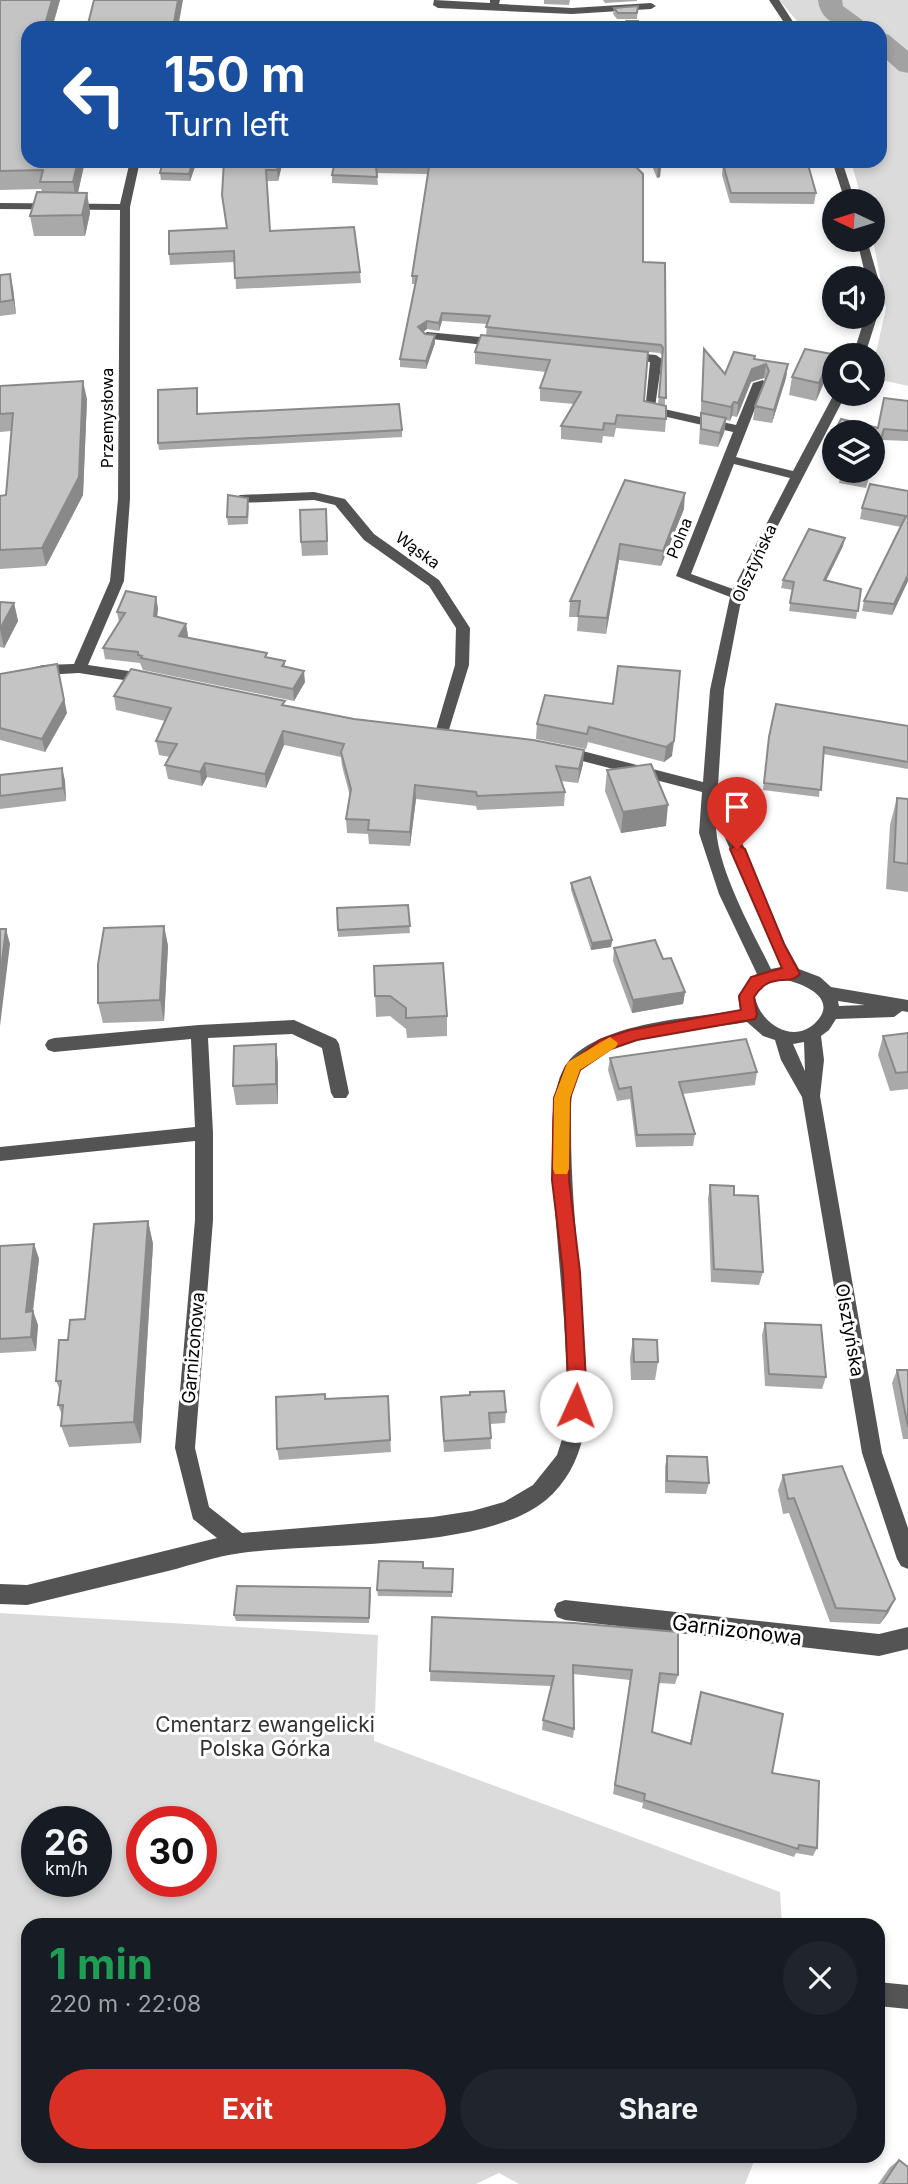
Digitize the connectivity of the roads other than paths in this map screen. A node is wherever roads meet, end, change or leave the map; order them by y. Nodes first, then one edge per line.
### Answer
1 (439, 0) edge
2 (527, 0) edge
3 (774, 0) edge
4 (494, 3) edge
5 (649, 3) edge
6 (526, 12) junction
7 (666, 21) edge
8 (788, 21) edge
9 (133, 168) edge
10 (839, 168) edge
11 (846, 189) edge
12 (0, 206) edge
13 (125, 207) junction
14 (426, 336) edge
15 (508, 344) edge
16 (616, 355) edge
17 (759, 383) dead end
18 (834, 406) edge
19 (741, 430) junction
20 (730, 458) junction
21 (797, 476) junction
22 (240, 499) edge
23 (737, 595) junction
24 (79, 668) junction
25 (0, 681) edge
26 (159, 681) edge
27 (443, 733) edge
28 (551, 749) edge
29 (712, 789) junction
30 (793, 974) junction
31 (766, 976) junction
32 (827, 993) junction
33 (908, 1008) edge
34 (831, 1013) junction
35 (750, 1015) junction
36 (199, 1032) junction
37 (813, 1034) junction
38 (782, 1036) junction
39 (54, 1045) dead end
40 (340, 1093) dead end
41 (811, 1096) junction
42 (204, 1133) junction
43 (0, 1153) edge
44 (239, 1543) junction
45 (908, 1559) edge
46 (0, 1594) edge
47 (565, 1610) dead end
48 (908, 1639) edge
49 (885, 1995) edge
50 (908, 1997) edge

1 - 4 street
2 - 6 street
3 - 8 street
4 - 6 street
5 - 6 street
5 - 7 street
9 - 13 street, Przemysłowa
10 - 11 street
12 - 13 street
13 - 24 street, Przemysłowa
14 - 15 street
16 - 19 street
17 - 19 street, Polna
18 - 21 street, Olsztyńska
19 - 20 street, Polna
20 - 21 street
20 - 23 street, Polna
21 - 23 street, Olsztyńska
22 - 27 street, Wąska
23 - 29 street, Olsztyńska
24 - 25 street
24 - 26 street
28 - 29 street
29 - 30 street, Olsztyńska
29 - 31 street, Olsztyńska
30 - 31 street
30 - 32 street
31 - 35 street
32 - 33 street
32 - 34 street
33 - 34 street
34 - 37 street
35 - 38 street
35 - 44 street
36 - 39 street
36 - 40 street
36 - 42 street, Garnizonowa
37 - 38 street
37 - 41 street, Olsztyńska
38 - 41 street, Olsztyńska
41 - 45 street, Olsztyńska
42 - 43 street
42 - 44 street, Garnizonowa
44 - 46 street
47 - 48 street, Garnizonowa
49 - 50 street

